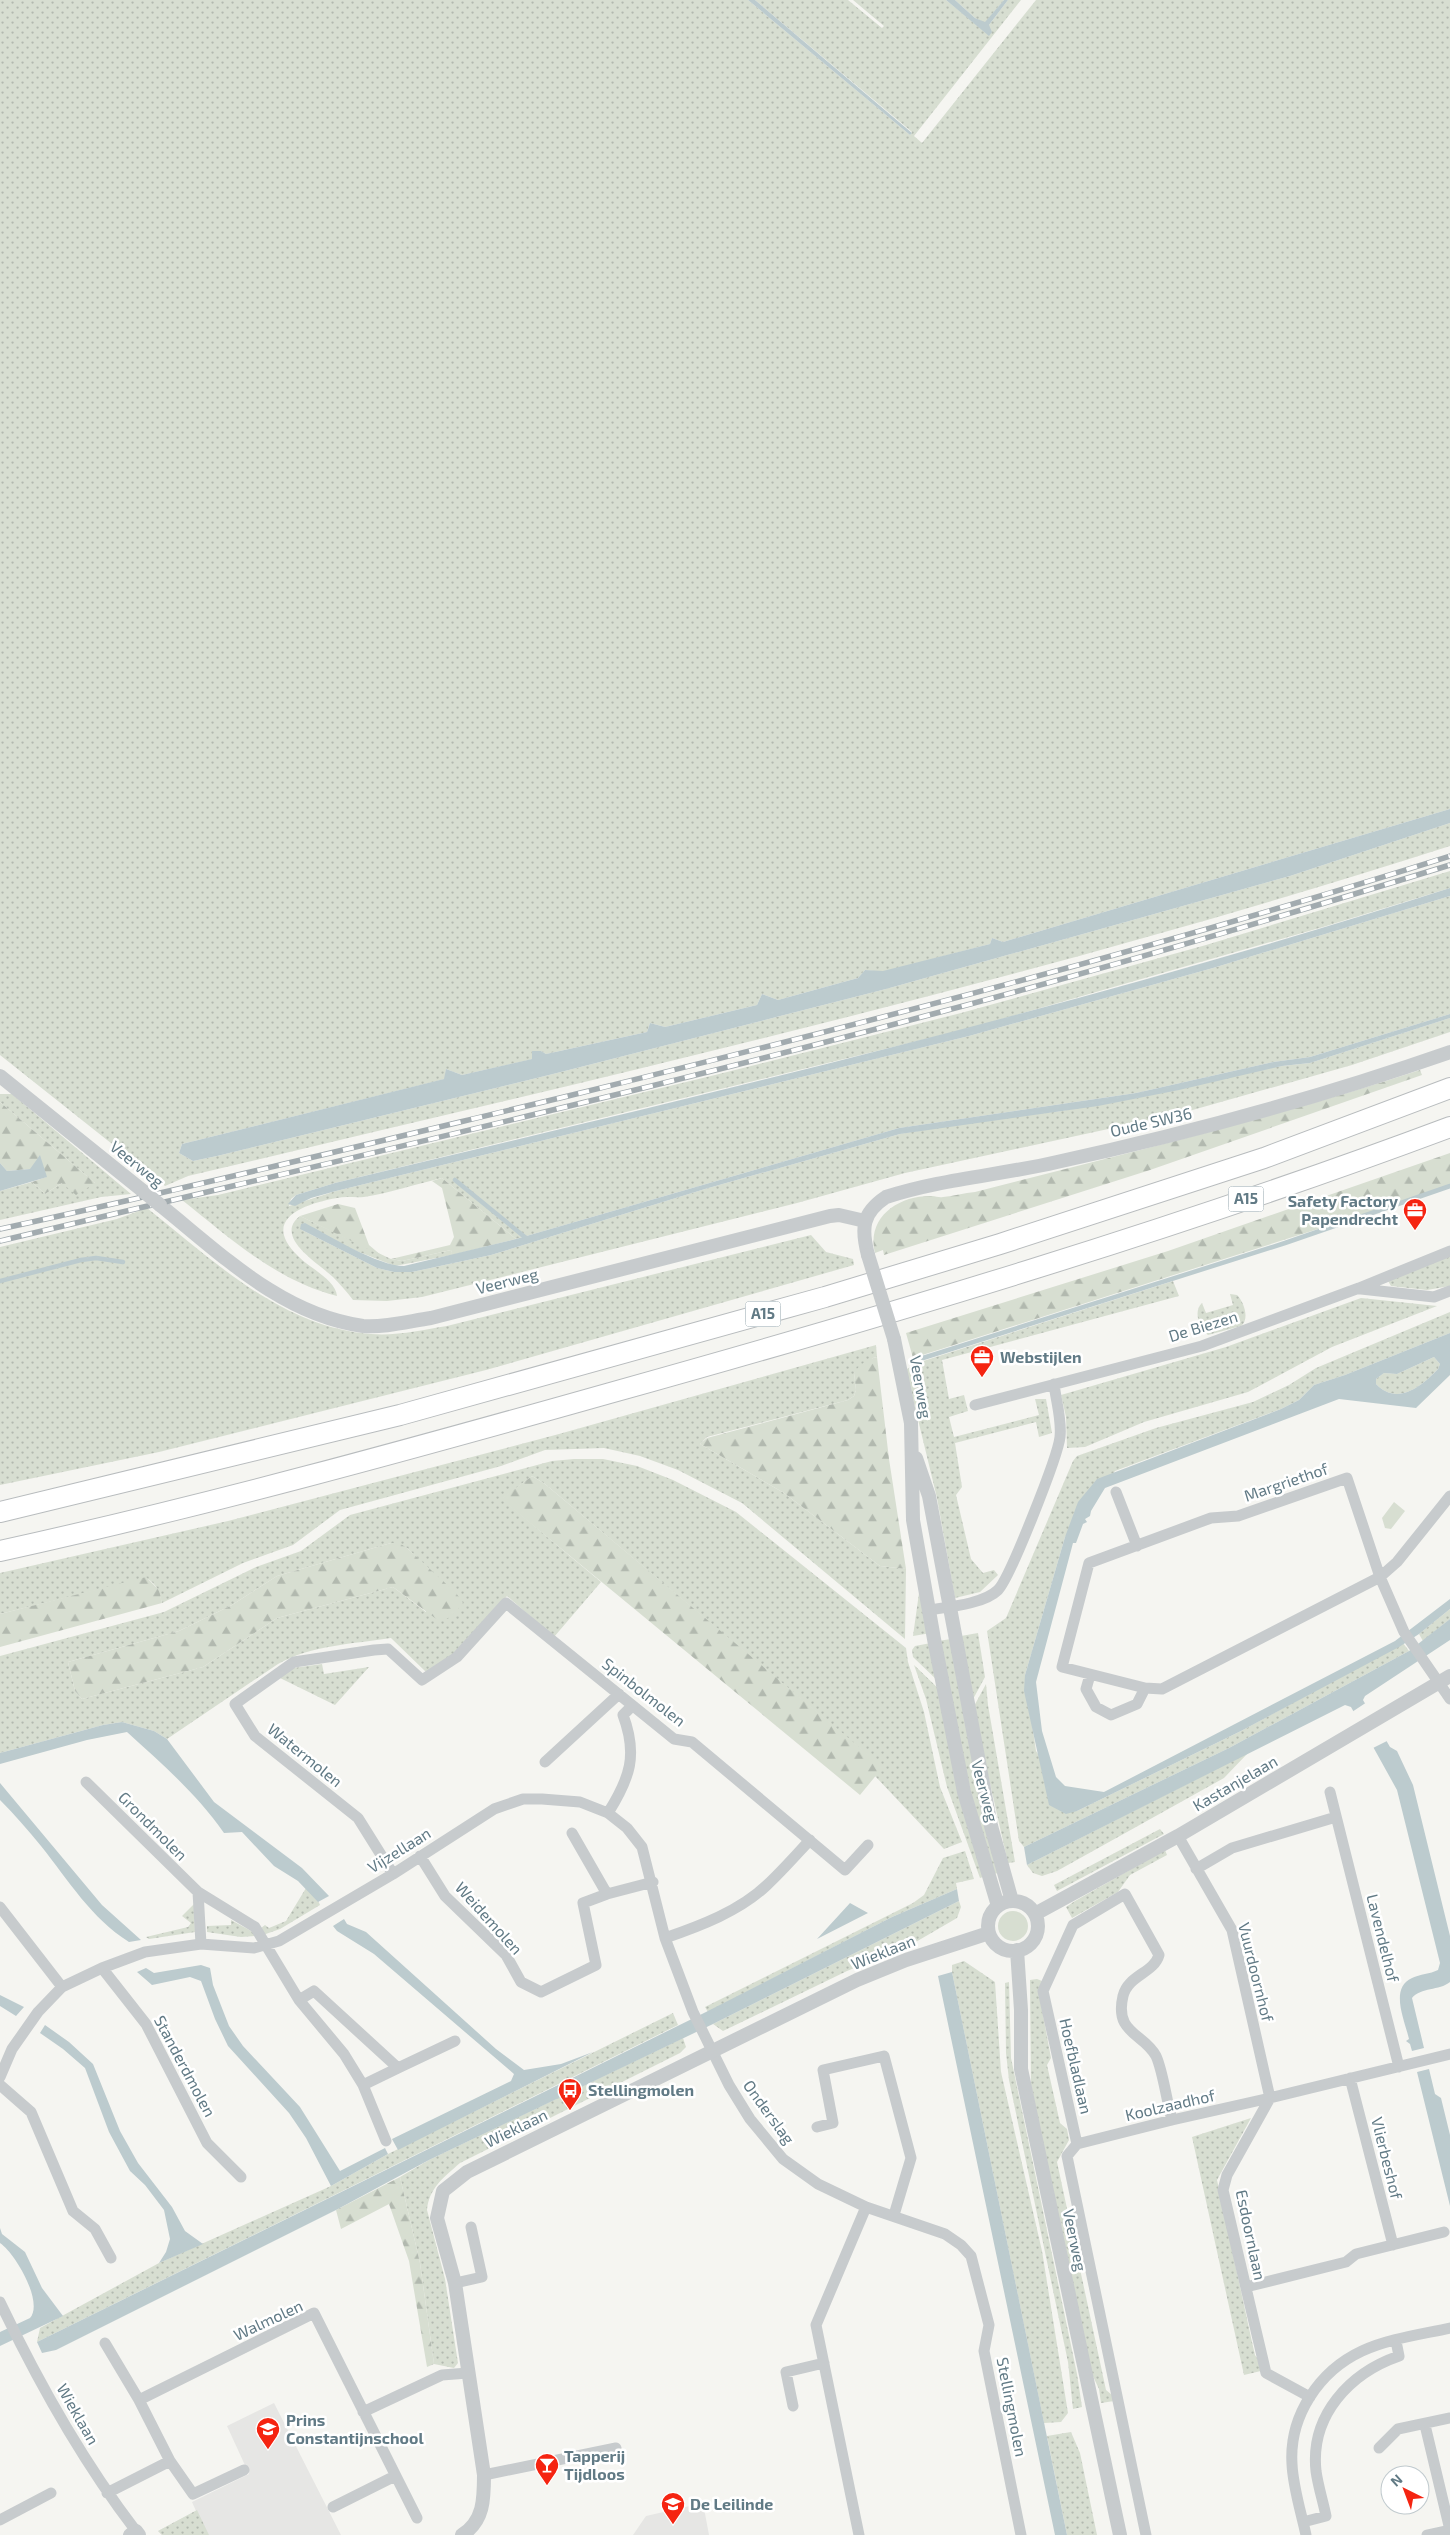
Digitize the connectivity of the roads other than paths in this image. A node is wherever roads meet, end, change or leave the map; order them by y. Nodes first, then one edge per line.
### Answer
1 (1450, 1052) edge
2 (0, 1077) edge
3 (1450, 1088) edge
4 (1450, 1127) edge
5 (865, 1221) junction
6 (1450, 1251) edge
7 (1359, 1288) junction
8 (1450, 1291) edge
9 (1054, 1384) junction
10 (975, 1405) dead end
11 (912, 1446) junction
12 (1116, 1492) dead end
13 (1450, 1496) edge
14 (0, 1512) edge
15 (1137, 1546) junction
16 (0, 1551) edge
17 (1380, 1577) junction
18 (506, 1603) joint
19 (949, 1607) junction
20 (929, 1610) junction
21 (1090, 1675) junction
22 (1145, 1688) junction
23 (1448, 1689) edge
24 (619, 1694) junction
25 (632, 1706) junction
26 (545, 1762) dead end
27 (86, 1782) dead end
28 (1330, 1792) dead end
29 (608, 1813) junction
30 (1336, 1817) junction
31 (572, 1833) dead end
32 (1178, 1836) junction
33 (810, 1840) junction
34 (868, 1845) dead end
35 (420, 1856) junction
36 (1196, 1869) junction
37 (392, 1874) junction
38 (653, 1882) junction
39 (198, 1892) junction
40 (607, 1894) junction
41 (1012, 1901) junction
42 (998, 1906) junction
43 (0, 1907) edge
44 (1035, 1914) junction
45 (989, 1933) junction
46 (665, 1938) junction
47 (201, 1944) junction
48 (267, 1945) junction
49 (1017, 1950) junction
50 (102, 1968) junction
51 (62, 1987) junction
52 (298, 2000) junction
53 (455, 2040) dead end
54 (713, 2052) junction
55 (1450, 2054) edge
56 (1398, 2067) junction
57 (398, 2068) junction
58 (0, 2076) edge
59 (1350, 2078) junction
60 (0, 2085) edge
61 (364, 2085) junction
62 (1270, 2098) junction
63 (1172, 2120) junction
64 (817, 2127) dead end
65 (386, 2141) dead end
66 (1077, 2144) junction
67 (241, 2177) dead end
68 (866, 2207) junction
69 (894, 2215) junction
70 (471, 2227) dead end
71 (1444, 2232) dead end
72 (1393, 2245) junction
73 (111, 2258) dead end
74 (455, 2283) junction
75 (1246, 2287) junction
76 (0, 2302) edge
77 (1450, 2328) edge
78 (1396, 2341) junction
79 (105, 2343) dead end
80 (824, 2363) junction
81 (468, 2373) junction
82 (1310, 2397) junction
83 (139, 2400) junction
84 (793, 2406) dead end
85 (363, 2412) junction
86 (1450, 2418) edge
87 (1425, 2425) junction
88 (616, 2448) dead end
89 (1379, 2448) dead end
90 (170, 2461) junction
91 (244, 2470) dead end
92 (484, 2475) junction
93 (395, 2476) junction
94 (51, 2492) dead end
95 (106, 2493) junction
96 (333, 2507) dead end
97 (417, 2518) dead end
98 (0, 2520) edge
99 (1303, 2522) junction
100 (1450, 2530) edge
101 (135, 2534) edge
102 (462, 2535) edge
103 (859, 2535) edge
104 (1021, 2535) edge
105 (1120, 2535) edge
106 (1146, 2535) edge
107 (1306, 2535) edge
108 (1427, 2535) edge

1 - 5 street, Oude SW36
2 - 5 street, Veerweg, bridge
3 - 14 highway, A15
4 - 16 highway, A15
5 - 11 street, Veerweg, bridge
6 - 7 street, De Biezen
7 - 8 street, De Biezen
7 - 9 street, De Biezen
9 - 10 street, De Biezen
9 - 19 street
11 - 19 street, Veerweg
11 - 20 street, Veerweg
12 - 15 street
13 - 17 street, Margriethof
15 - 17 street, Margriethof
15 - 21 street, Margriethof
17 - 22 street, Margriethof
17 - 23 street, Margriethof
18 - 24 street, Spinbolmolen
18 - 37 street, Watermolen
19 - 20 street
19 - 41 street, Veerweg
20 - 42 street, Veerweg
21 - 22 street, Margriethof
21 - 22 street
23 - 32 street, Kastanjelaan
24 - 25 street, Spinbolmolen
24 - 26 street
25 - 29 street
25 - 33 street, Spinbolmolen
27 - 39 street, Grondmolen
28 - 30 street, Lavendelhof
29 - 35 street, Vijzellaan
29 - 38 street, Vijzellaan
30 - 36 street
30 - 56 street, Lavendelhof
31 - 40 street
32 - 36 street, Vuurdoornhof
32 - 44 street, Kastanjelaan
33 - 34 street, Spinbolmolen
33 - 46 street
35 - 37 street, Vijzellaan
35 - 40 street, Weidemolen
36 - 62 street, Vuurdoornhof
37 - 48 street, Vijzellaan
38 - 40 street, Weidemolen
38 - 46 street, Vijzellaan
39 - 47 street
39 - 48 street, Grondmolen
41 - 42 street
41 - 44 street
42 - 45 street
43 - 51 street
44 - 49 street
45 - 49 street
45 - 54 street, Wieklaan
46 - 54 street, Vijzellaan
47 - 48 street, Vijzellaan
47 - 50 street, Vijzellaan
48 - 52 street
49 - 105 street, Veerweg
50 - 51 street, Vijzellaan
50 - 67 street, Standerdmolen
51 - 58 street, Vijzellaan
52 - 57 street
52 - 61 street
53 - 57 street
54 - 68 street, Onderslag
54 - 74 street, Wieklaan
55 - 56 street
56 - 59 street
57 - 61 street
59 - 62 street
59 - 72 street, Vlierbeshof
60 - 73 street
61 - 65 street
62 - 63 street, Koolzaadhof
62 - 75 street, Esdoornlaan
63 - 66 street, Koolzaadhof
63 - 66 street, Hoefbladlaan
64 - 69 street
66 - 106 street
68 - 69 street, Onderslag
68 - 80 street
69 - 104 street, Stellingmolen
70 - 74 street
71 - 72 street
72 - 75 street
74 - 81 street, Wieklaan
75 - 82 street, Esdoornlaan
76 - 95 street, Wieklaan
77 - 78 street
78 - 82 street
78 - 99 street
79 - 83 street
80 - 84 street
80 - 103 street
81 - 85 street
81 - 92 street, Wieklaan
82 - 99 street
83 - 85 street, Walmolen
83 - 90 street
85 - 93 street, Walmolen
86 - 87 street
87 - 89 street
87 - 100 street
88 - 92 street
90 - 91 street
90 - 95 street
92 - 102 street, Wieklaan
93 - 96 street
93 - 97 street, Walmolen
94 - 98 street
95 - 101 street, Wieklaan
99 - 107 street
100 - 108 street

